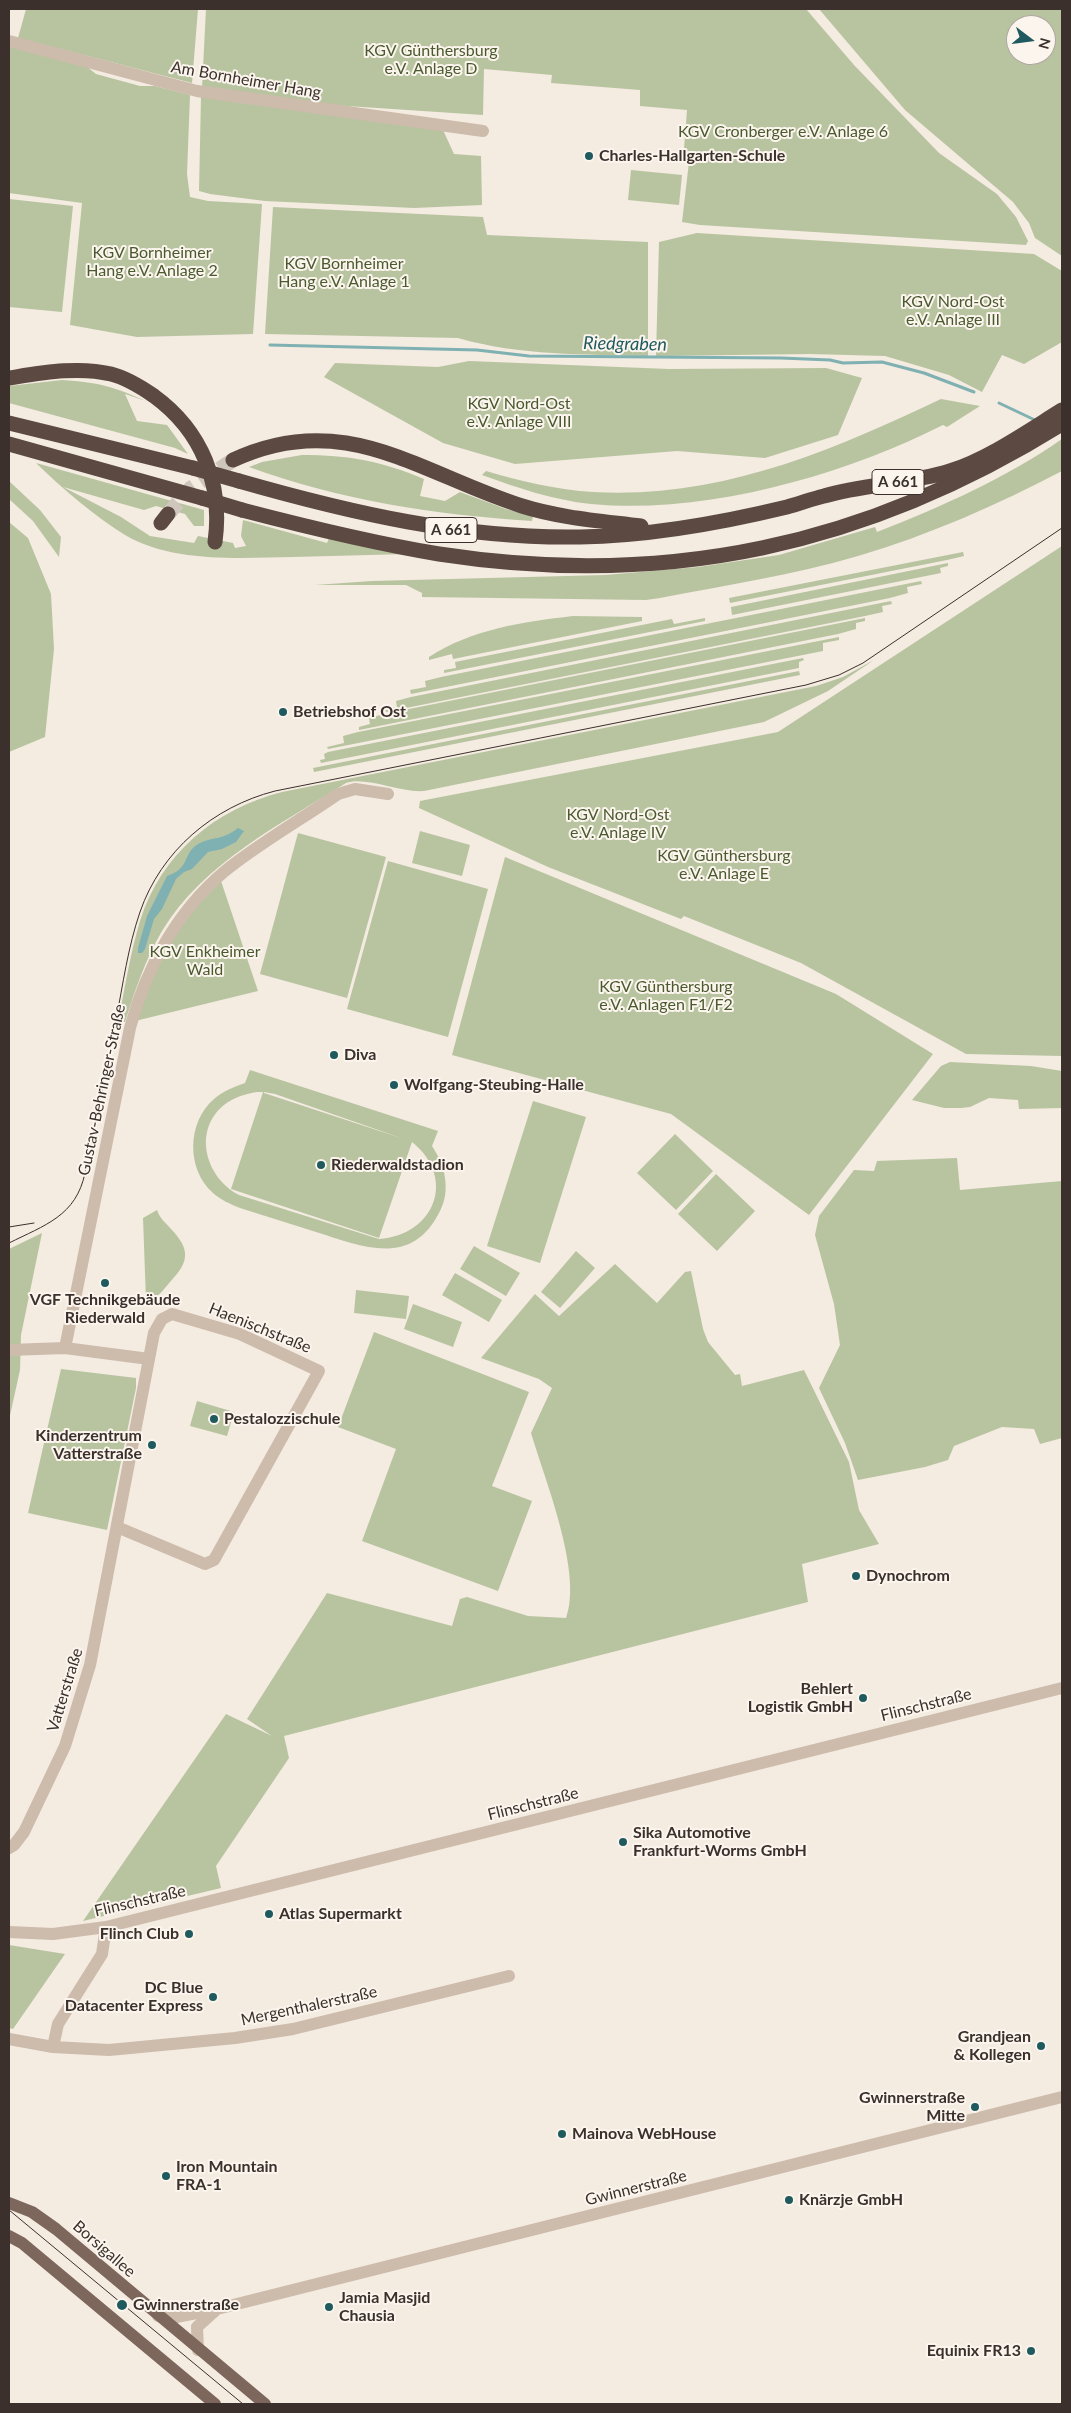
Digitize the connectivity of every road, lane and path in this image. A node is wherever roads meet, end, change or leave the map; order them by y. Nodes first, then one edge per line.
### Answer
1 (9, 41) edge
2 (482, 131) dead end
3 (9, 378) edge
4 (1062, 410) edge
5 (9, 424) edge
6 (1062, 424) edge
7 (9, 444) edge
8 (233, 460) tunnel mouth
9 (972, 468) junction
10 (668, 528) junction
11 (215, 542) dead end
12 (388, 794) dead end
13 (65, 1348) junction
14 (9, 1350) edge
15 (149, 1358) junction
16 (117, 1527) junction
17 (1062, 1688) edge
18 (9, 1848) edge
19 (106, 1927) junction
20 (9, 1932) edge
21 (509, 1976) dead end
22 (9, 2039) edge
23 (53, 2047) junction
24 (1062, 2097) edge
25 (9, 2203) edge
26 (9, 2236) edge
27 (217, 2310) junction
28 (158, 2316) junction
29 (198, 2350) junction
30 (262, 2402) edge
31 (215, 2404) edge

1 - 2 street, Am Bornheimer Hang
3 - 11 highway
4 - 9 highway, A 661
5 - 10 highway, A 661, bridge
6 - 9 highway, A 661
7 - 9 highway, A 661, bridge
8 - 10 highway
9 - 10 highway, A 661
12 - 13 street, Gustav-Behringer-Straße
13 - 14 street
13 - 15 street
15 - 16 street, Vatterstraße
15 - 16 street, Haenischstraße
16 - 18 street, Vatterstraße
17 - 19 street, Flinschstraße
19 - 20 street, Flinschstraße
19 - 23 street
21 - 23 street, Mergenthalerstraße
22 - 23 street, Mergenthalerstraße
24 - 27 street, Gwinnerstraße
25 - 28 main road, Borsigallee
26 - 31 main road
27 - 28 street, Gwinnerstraße
27 - 29 street, Gwinnerstraße
28 - 29 main road, Borsigallee
29 - 30 main road, Borsigallee

